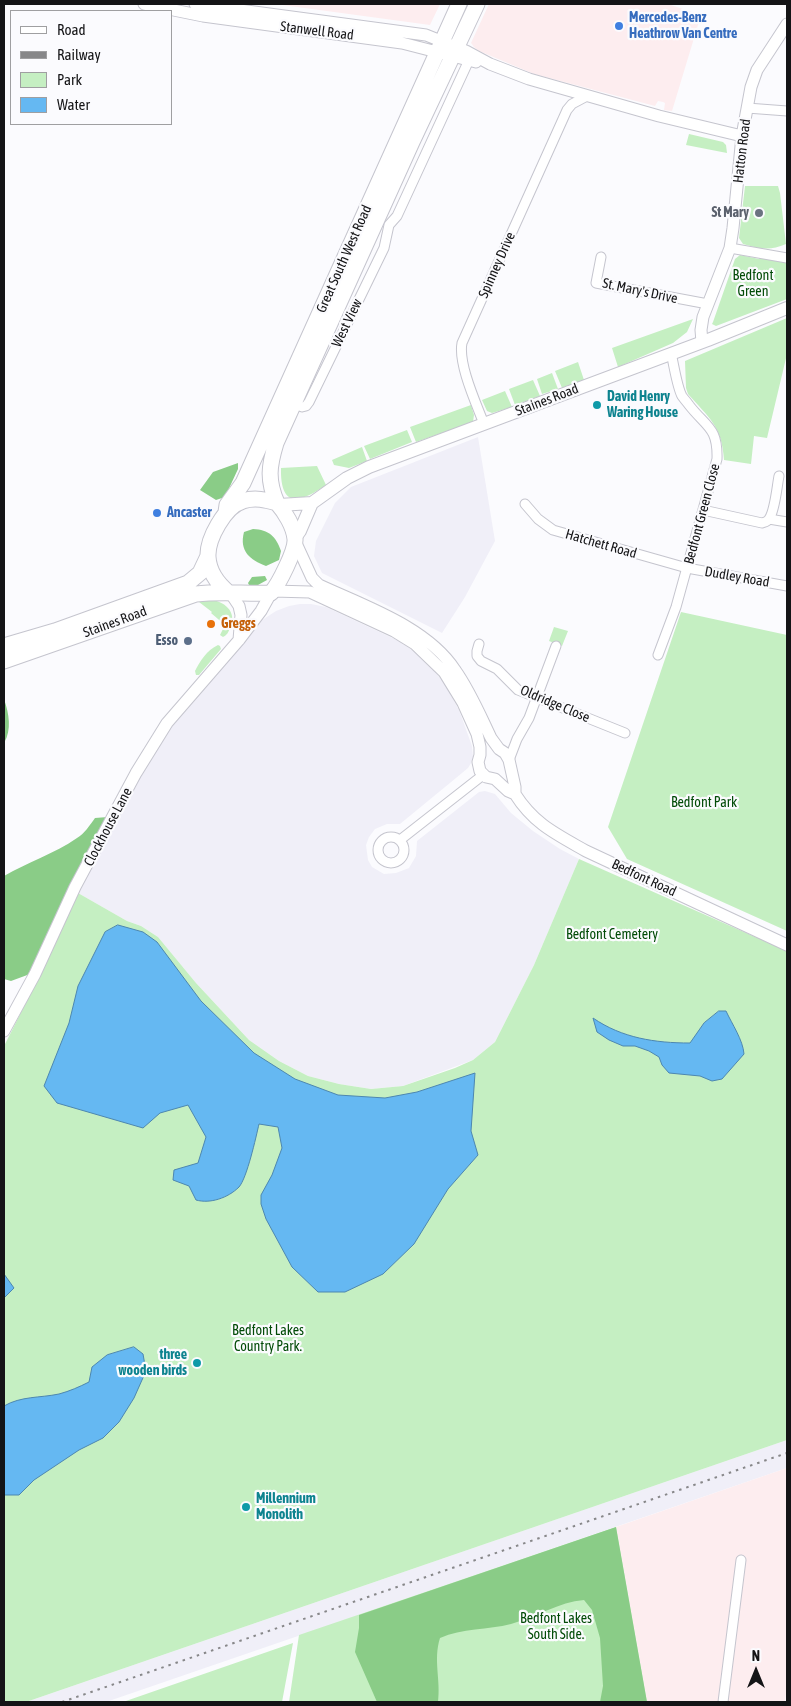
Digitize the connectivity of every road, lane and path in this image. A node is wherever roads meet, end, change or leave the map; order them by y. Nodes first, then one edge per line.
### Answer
1 (144, 4) edge
2 (195, 4) edge
3 (459, 4) edge
4 (471, 4) edge
5 (477, 4) edge
6 (787, 24) edge
7 (451, 50) junction
8 (490, 64) junction
9 (570, 91) junction
10 (587, 96) junction
11 (747, 108) junction
12 (567, 110) junction
13 (787, 111) edge
14 (742, 136) junction
15 (730, 248) junction
16 (601, 257) dead end
17 (787, 258) edge
18 (708, 304) junction
19 (787, 308) edge
20 (702, 342) junction
21 (671, 353) junction
22 (484, 424) junction
23 (779, 476) dead end
24 (312, 503) junction
25 (278, 504) junction
26 (525, 504) dead end
27 (703, 510) junction
28 (226, 512) junction
29 (769, 519) junction
30 (787, 522) edge
31 (295, 539) junction
32 (208, 556) junction
33 (687, 568) junction
34 (787, 586) edge
35 (272, 592) junction
36 (230, 593) junction
37 (239, 640) junction
38 (479, 644) dead end
39 (4, 646) edge
40 (556, 646) dead end
41 (658, 655) dead end
42 (4, 661) edge
43 (536, 697) junction
44 (625, 733) dead end
45 (517, 739) junction
46 (499, 749) junction
47 (480, 755) junction
48 (509, 762) junction
49 (484, 775) junction
50 (495, 779) junction
51 (514, 794) junction
52 (400, 840) dead end
53 (787, 945) edge
54 (4, 1031) edge
55 (741, 1560) dead end
56 (723, 1702) edge

1 - 7 street, Stanwell Road
2 - 7 street, Stanwell Road
3 - 7 highway, Great South West Road
4 - 7 highway
5 - 7 highway, Great South West Road
6 - 11 street, Hatton Road
7 - 8 street, Stanwell Road
7 - 8 street, Stanwell Road
7 - 25 highway, Great South West Road
7 - 28 highway, Great South West Road
8 - 9 street, Stanwell Road
9 - 10 street, Stanwell Road
9 - 12 street, Spinney Drive
10 - 12 street
10 - 14 street, Stanwell Road
11 - 13 street
11 - 14 street, Hatton Road
12 - 22 street, Spinney Drive
14 - 15 street, Hatton Road
15 - 17 street
15 - 18 street, Hatton Road
16 - 18 street, St. Mary's Drive
18 - 20 street, Hatton Road
19 - 20 main road, Staines Road
20 - 21 main road, Staines Road
21 - 22 main road, Staines Road
21 - 27 street, Bedfont Green Close
22 - 24 main road, Staines Road
23 - 29 street
24 - 25 main road
24 - 31 main road, Staines Road
25 - 28 highway
25 - 31 highway
26 - 33 street, Hatchett Road
27 - 29 street
27 - 33 street, Bedfont Green Close
28 - 32 highway
29 - 30 street
31 - 35 highway
31 - 46 street
32 - 36 highway
32 - 39 highway, Staines Road
33 - 34 street, Dudley Road
33 - 41 street, Bedfont Green Close
35 - 36 highway
35 - 37 street, Clockhouse Lane
35 - 47 street
36 - 37 street
36 - 42 highway, Staines Road
37 - 54 street, Clockhouse Lane
38 - 43 street, Oldridge Close
40 - 43 street
43 - 44 street, Oldridge Close
43 - 45 street
45 - 46 street
45 - 48 street
46 - 47 street
46 - 48 street
47 - 49 street
48 - 50 street
48 - 51 street
49 - 50 street, Bedfont Road
49 - 52 street
50 - 51 street, Bedfont Road
51 - 53 street, Bedfont Road
55 - 56 street

